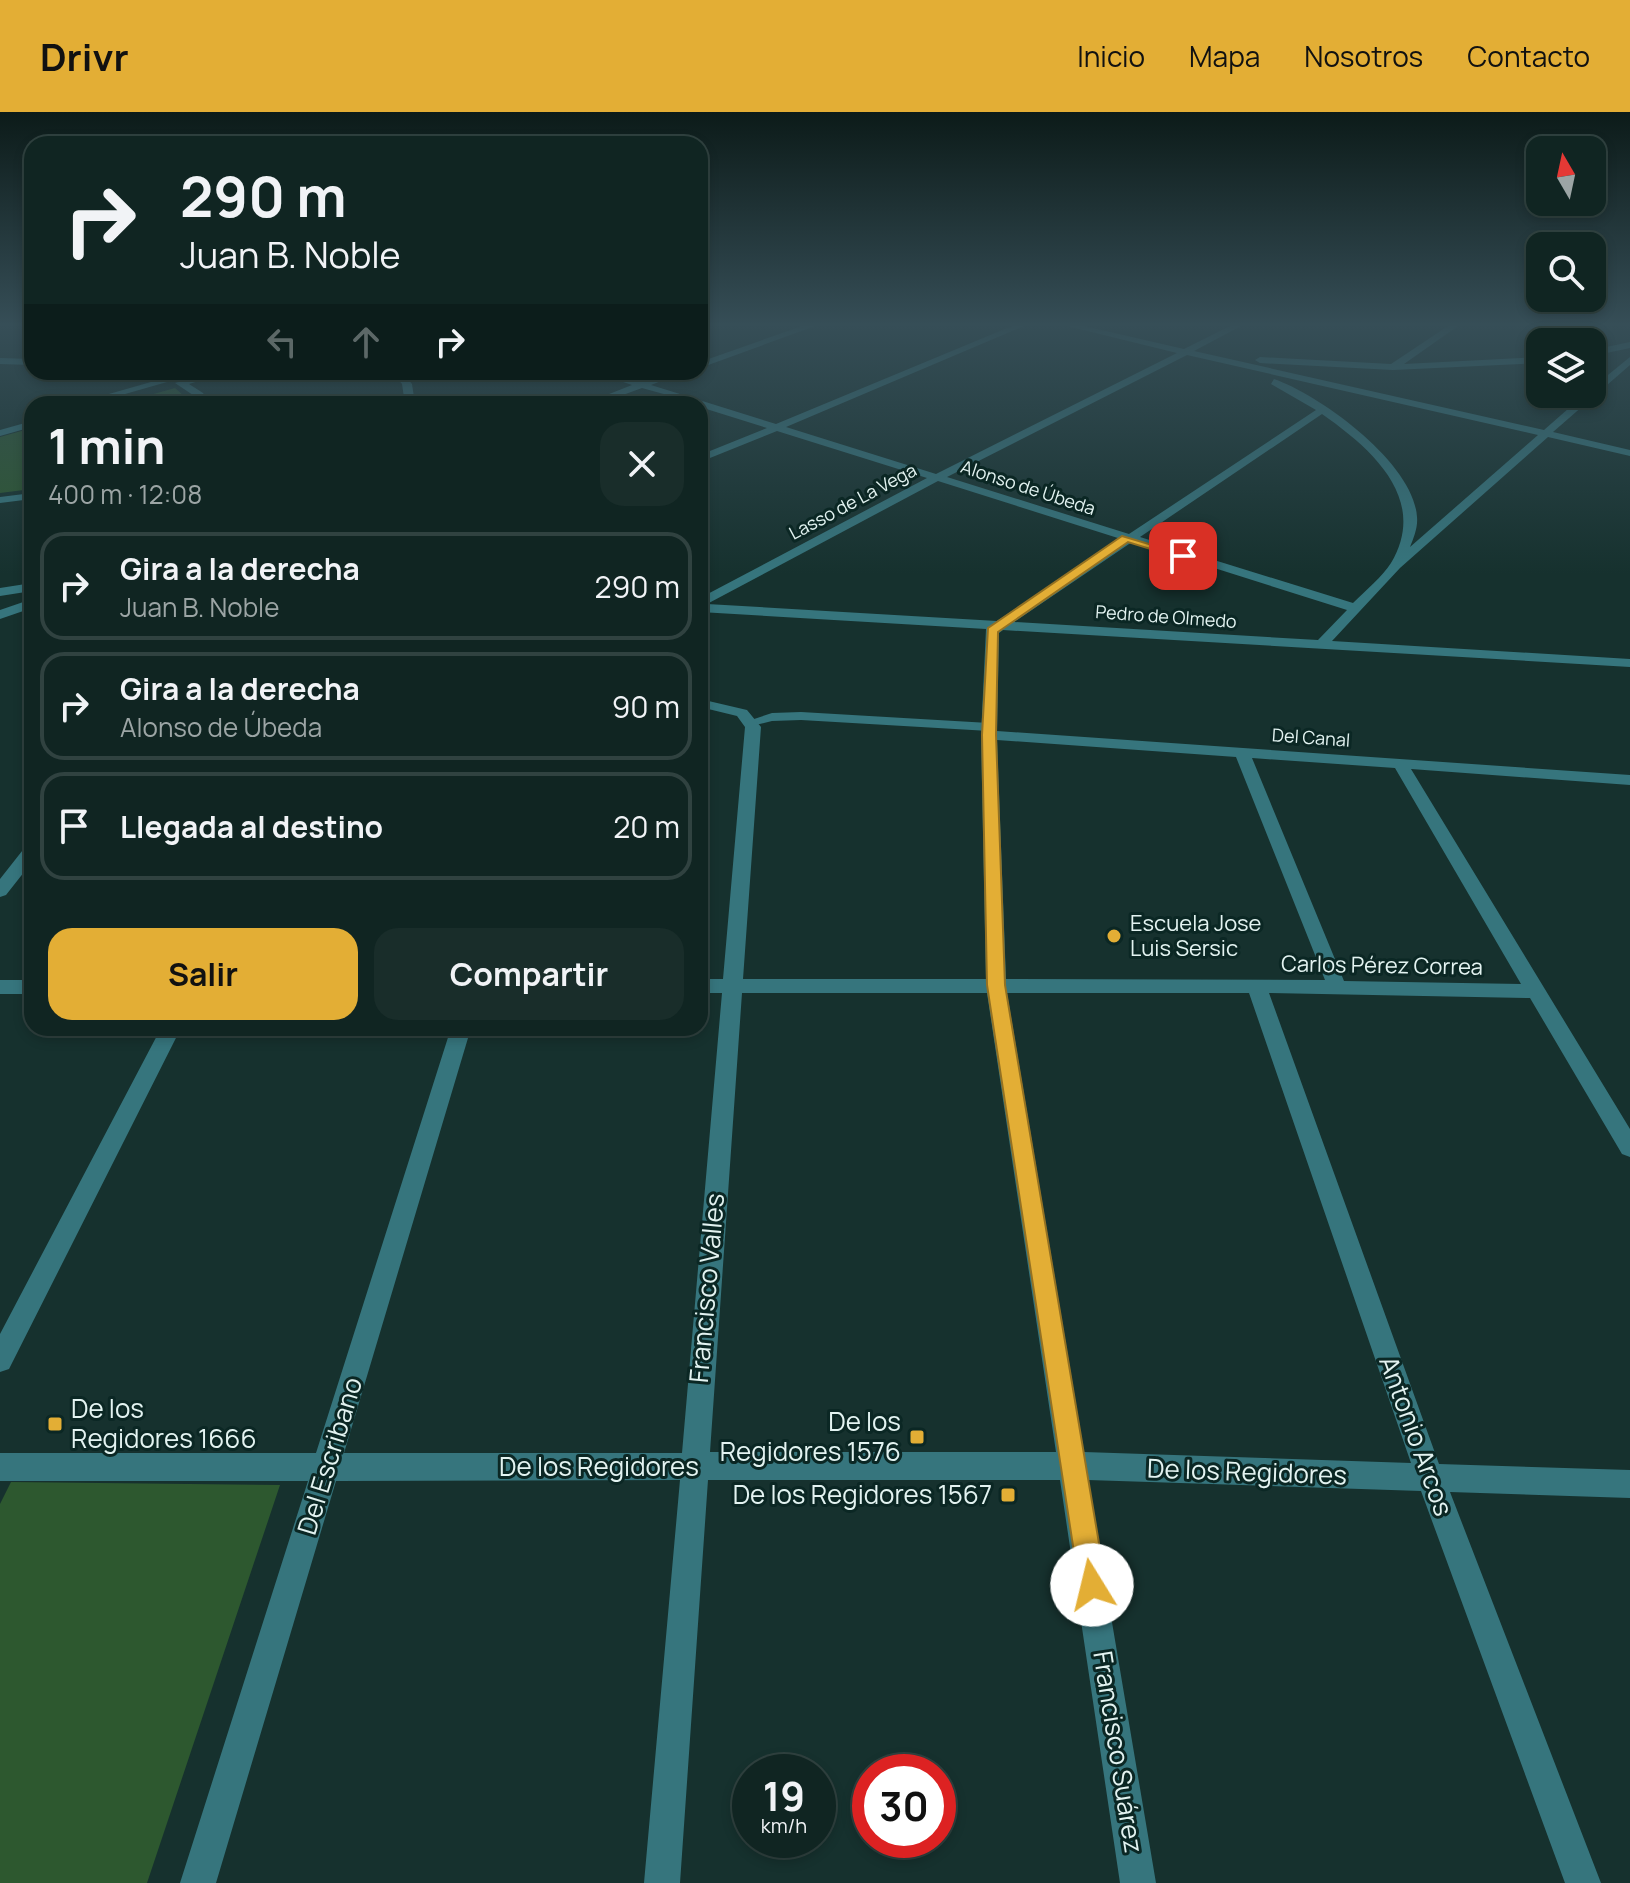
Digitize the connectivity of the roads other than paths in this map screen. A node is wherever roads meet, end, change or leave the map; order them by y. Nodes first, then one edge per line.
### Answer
1 (716, 409) edge
2 (819, 409) edge
3 (1074, 409) edge
4 (1323, 409) joint
5 (1449, 409) edge
6 (1573, 409) edge
7 (24, 419) edge
8 (0, 425) edge
9 (24, 426) edge
10 (774, 427) junction
11 (1548, 431) junction
12 (0, 433) edge
13 (1630, 446) edge
14 (1630, 453) edge
15 (708, 456) edge
16 (936, 478) junction
17 (24, 497) edge
18 (0, 500) edge
19 (1126, 538) junction
20 (1396, 565) junction
21 (24, 588) edge
22 (0, 592) edge
23 (708, 601) edge
24 (24, 606) edge
25 (708, 606) edge
26 (1355, 608) junction
27 (0, 615) edge
28 (999, 624) junction
29 (1322, 644) junction
30 (1630, 663) edge
31 (708, 704) edge
32 (751, 722) junction
33 (989, 731) junction
34 (1242, 753) junction
35 (1400, 764) junction
36 (1630, 780) edge
37 (24, 860) edge
38 (0, 891) edge
39 (996, 985) junction
40 (708, 986) edge
41 (731, 986) junction
42 (1257, 986) junction
43 (0, 987) edge
44 (24, 987) edge
45 (1338, 989) junction
46 (1535, 991) junction
47 (167, 1036) edge
48 (459, 1036) edge
49 (1630, 1148) edge
50 (0, 1360) edge
51 (1074, 1466) junction
52 (0, 1467) edge
53 (693, 1467) junction
54 (326, 1468) junction
55 (1430, 1477) junction
56 (1630, 1484) edge
57 (198, 1883) edge
58 (662, 1883) edge
59 (1138, 1883) edge
60 (1583, 1883) edge

1 - 10 street, Alonso de Úbeda
2 - 10 street
3 - 16 street, Lasso de La Vega
4 - 19 street
4 - 20 street
5 - 11 street
6 - 11 street
7 - 8 street
9 - 12 street
10 - 15 street
10 - 16 street, Alonso de Úbeda
11 - 13 street
11 - 14 street
11 - 20 street
16 - 19 street, Alonso de Úbeda
16 - 23 street, Lasso de La Vega
17 - 18 street
19 - 26 street, Alonso de Úbeda
19 - 28 street
20 - 26 street
21 - 22 street
24 - 27 street
25 - 28 street, Pedro de Olmedo
26 - 29 street
28 - 29 street, Pedro de Olmedo
28 - 33 street, Francisco Suárez
29 - 30 street, Pedro de Olmedo
31 - 32 street
32 - 33 lane
32 - 41 street, Francisco Valles
33 - 34 street, Del Canal
33 - 39 street, Francisco Suárez
34 - 35 street, Del Canal
34 - 45 street
35 - 36 street, Del Canal
35 - 46 street
37 - 38 street
39 - 41 street, Carlos Pérez Correa
39 - 42 street, Carlos Pérez Correa
39 - 51 street, Francisco Suárez
40 - 41 street, Carlos Pérez Correa
41 - 53 street, Francisco Valles
42 - 45 street, Carlos Pérez Correa
42 - 55 street, Antonio Arcos
43 - 44 street
45 - 46 street, Carlos Pérez Correa
46 - 49 street
47 - 50 street
48 - 54 street, Del Escribano
51 - 53 street, De los Regidores
51 - 55 street, De los Regidores
51 - 59 street, Francisco Suárez
52 - 54 street, De los Regidores
53 - 54 street, De los Regidores
53 - 58 street, Francisco Valles
54 - 57 street, Del Escribano
55 - 56 street, De los Regidores
55 - 60 street, Antonio Arcos

